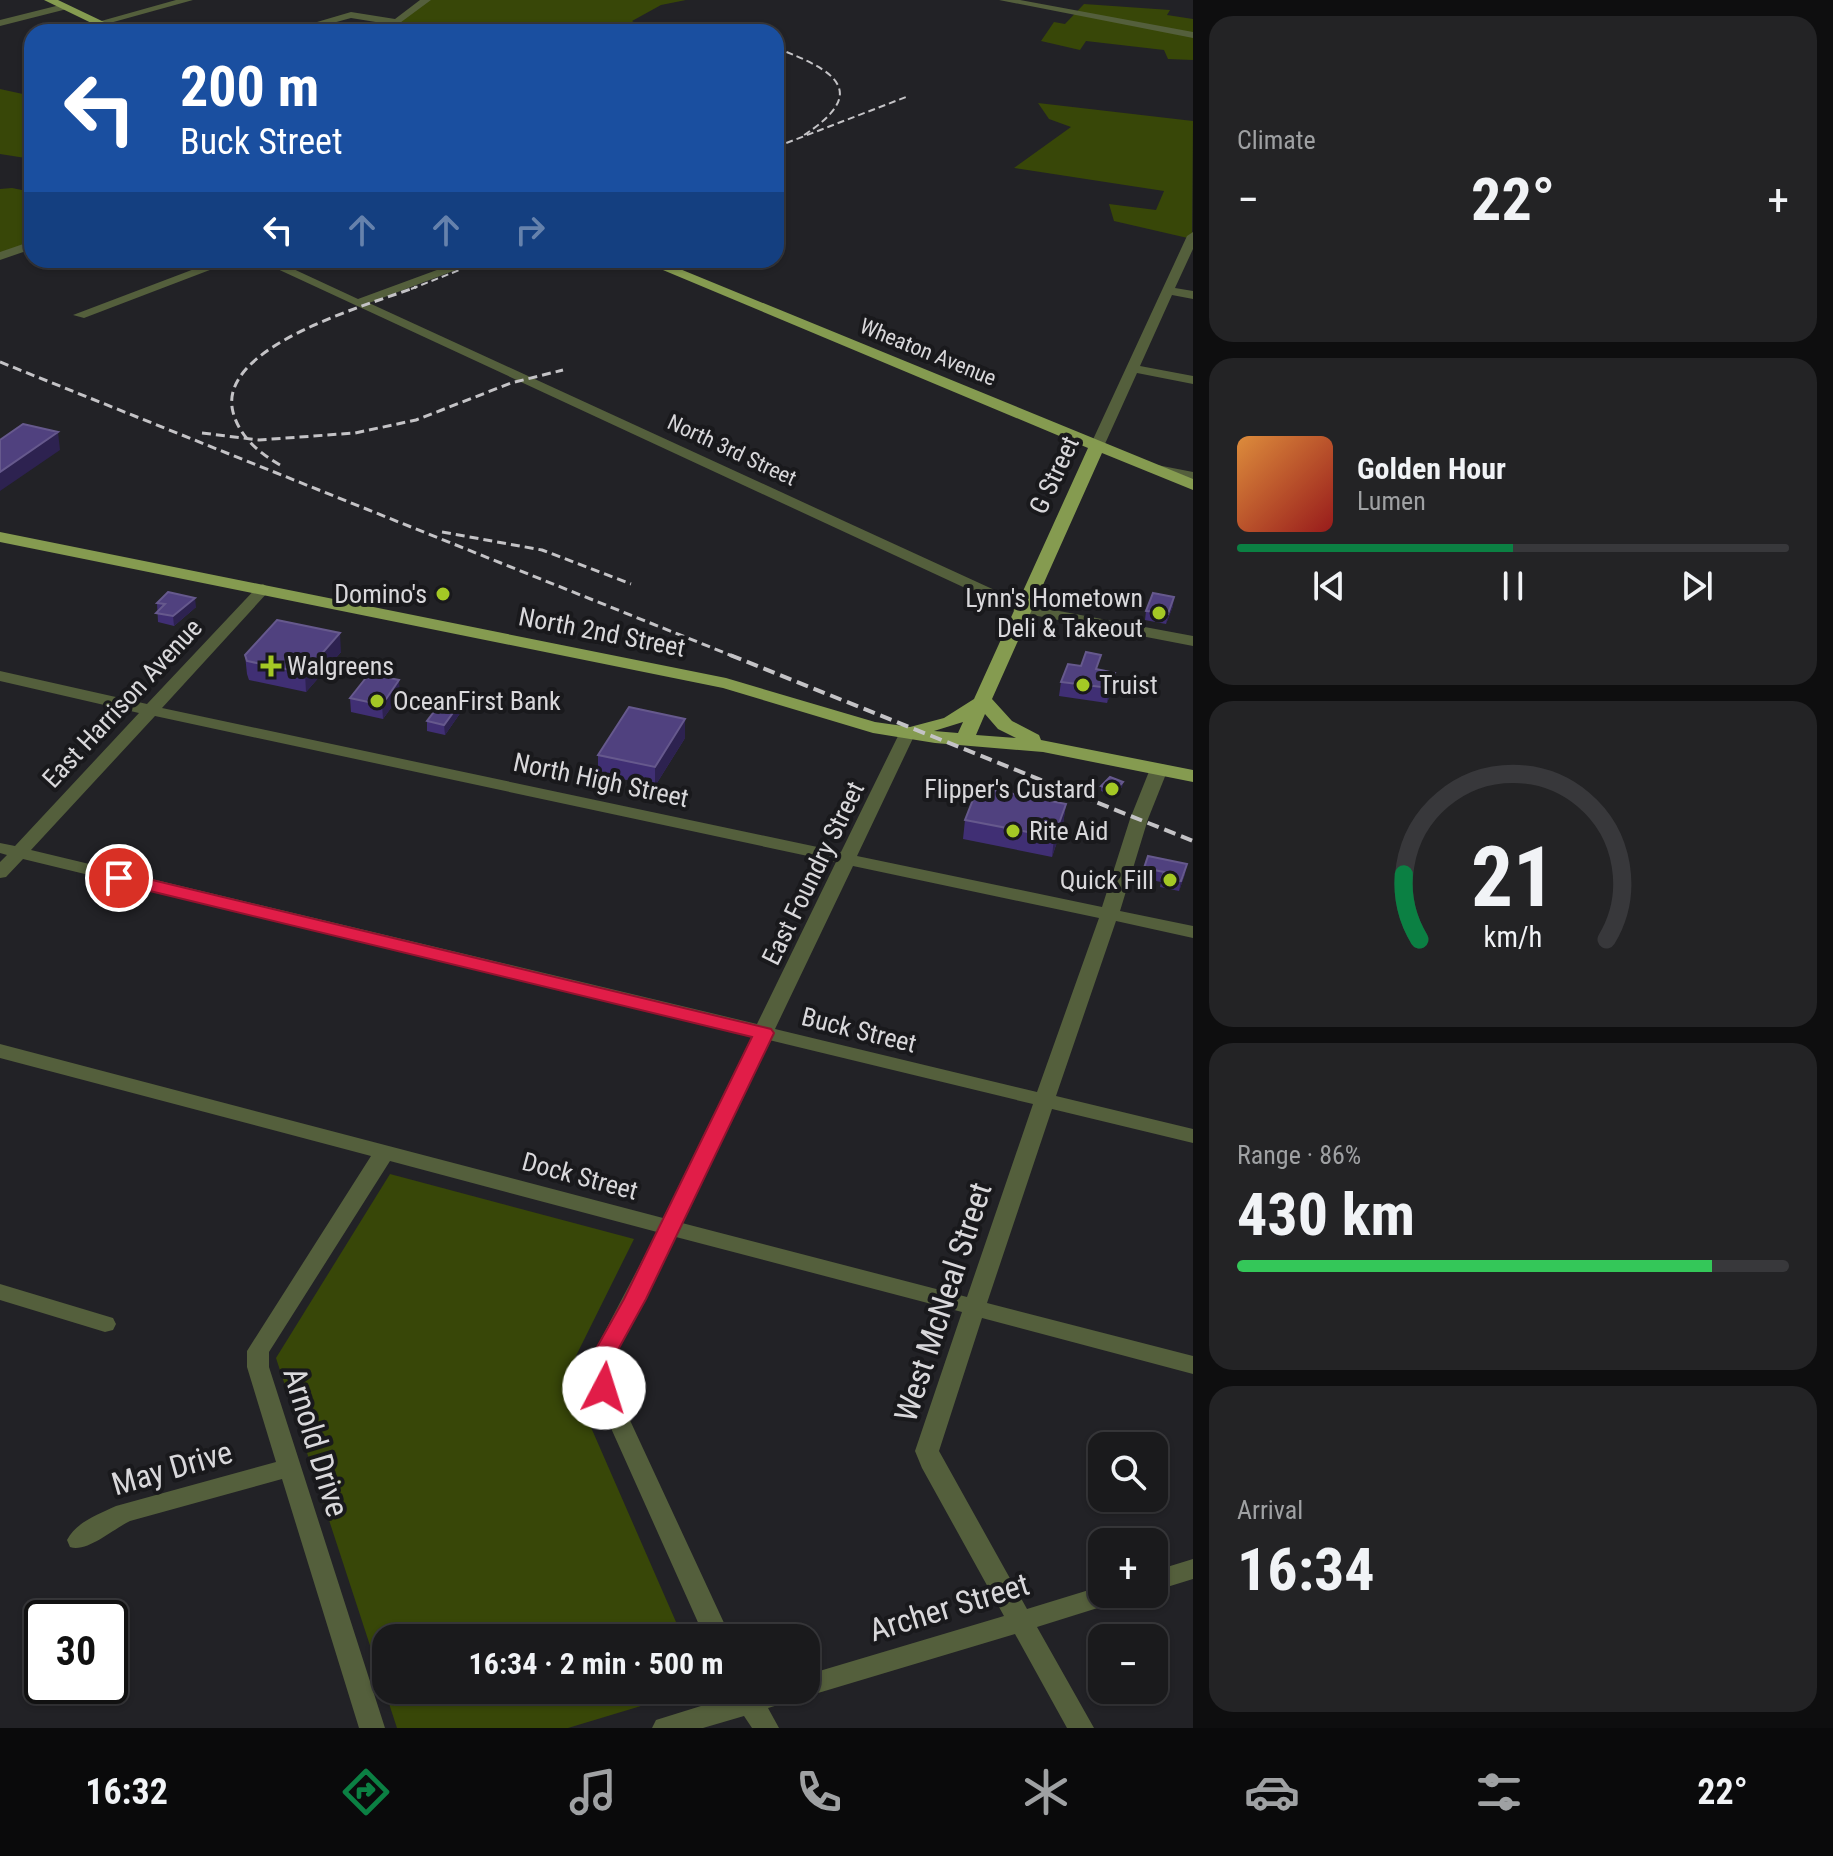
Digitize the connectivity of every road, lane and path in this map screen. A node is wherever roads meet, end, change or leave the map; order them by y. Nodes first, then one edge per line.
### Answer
1 (49, 0) edge
2 (188, 0) edge
3 (426, 0) edge
4 (1004, 0) edge
5 (64, 7) junction
6 (398, 22) junction
7 (0, 23) edge
8 (99, 23) joint
9 (318, 24) edge
10 (395, 24) edge
11 (1193, 35) edge
12 (1193, 236) edge
13 (24, 248) edge
14 (0, 256) edge
15 (208, 268) edge
16 (281, 268) edge
17 (448, 268) edge
18 (665, 268) edge
19 (1169, 291) junction
20 (1193, 295) edge
21 (358, 303) junction
22 (79, 315) dead end
23 (1132, 368) junction
24 (1193, 380) edge
25 (1097, 446) junction
26 (1152, 468) junction
27 (1193, 476) edge
28 (1193, 485) edge
29 (0, 537) edge
30 (263, 589) junction
31 (1023, 609) junction
32 (1193, 641) edge
33 (0, 676) edge
34 (982, 700) junction
35 (151, 709) junction
36 (907, 734) junction
37 (965, 738) junction
38 (1050, 747) junction
39 (1159, 769) junction
40 (1193, 776) edge
41 (10, 850) edge
42 (849, 857) junction
43 (0, 873) edge
44 (1110, 914) junction
45 (1193, 932) edge
46 (764, 1033) junction
47 (0, 1051) edge
48 (1045, 1101) junction
49 (1193, 1136) edge
50 (384, 1153) junction
51 (669, 1229) junction
52 (0, 1292) edge
53 (974, 1310) junction
54 (105, 1324) dead end
55 (1193, 1365) edge
56 (289, 1468) junction
57 (79, 1540) dead end
58 (1193, 1569) edge
59 (1168, 1577) edge
60 (1088, 1601) edge
61 (1021, 1621) junction
62 (712, 1624) edge
63 (820, 1682) edge
64 (726, 1704) edge
65 (752, 1704) edge
66 (372, 1728) edge
67 (665, 1728) edge
68 (766, 1728) edge
69 (1081, 1728) edge

1 - 5 main road
2 - 8 street
3 - 6 street
4 - 11 street
5 - 7 street
5 - 8 main road
6 - 9 street
6 - 10 street
12 - 19 street, G Street
13 - 14 street
15 - 22 street
16 - 21 street, North 3rd Street
17 - 21 street
18 - 25 main road, Wheaton Avenue
19 - 20 street
19 - 23 street, G Street
21 - 31 street, North 3rd Street
23 - 24 street
23 - 25 street, G Street
25 - 26 main road, Wheaton Avenue
25 - 31 main road, G Street
26 - 27 street
26 - 28 main road, Wheaton Avenue
29 - 30 main road, North 2nd Street
30 - 35 street, East Harrison Avenue
30 - 36 main road, North 2nd Street
31 - 32 street, North 3rd Street
31 - 34 main road, G Street
33 - 35 street, North High Street
34 - 36 main road
34 - 37 main road, G Street
34 - 38 main road
35 - 41 street, East Harrison Avenue
35 - 42 street, North High Street
36 - 37 main road, North 2nd Street
36 - 42 street, East Foundry Street
37 - 38 main road, North 2nd Street
38 - 39 main road, North 2nd Street
39 - 40 main road, North 2nd Street
39 - 44 street, West McNeal Street
41 - 43 street, East Harrison Avenue
41 - 46 street, Buck Street
42 - 44 street, North High Street
42 - 46 street, East Foundry Street
44 - 45 street, North High Street
44 - 48 street, West McNeal Street
46 - 48 street, Buck Street
46 - 51 street, East Foundry Street
47 - 50 street, Dock Street
48 - 49 street, Buck Street
48 - 53 street, West McNeal Street
50 - 51 street, Dock Street
50 - 56 street, Arnold Drive
51 - 53 street, Dock Street
51 - 62 street, East Foundry Street
52 - 54 street
53 - 55 street, Dock Street
53 - 61 street, West McNeal Street
56 - 57 street, May Drive
56 - 66 street, Arnold Drive
58 - 59 street
60 - 61 street, Archer Street
61 - 63 street, Archer Street
61 - 69 street, West McNeal Street
64 - 67 street
65 - 68 street

